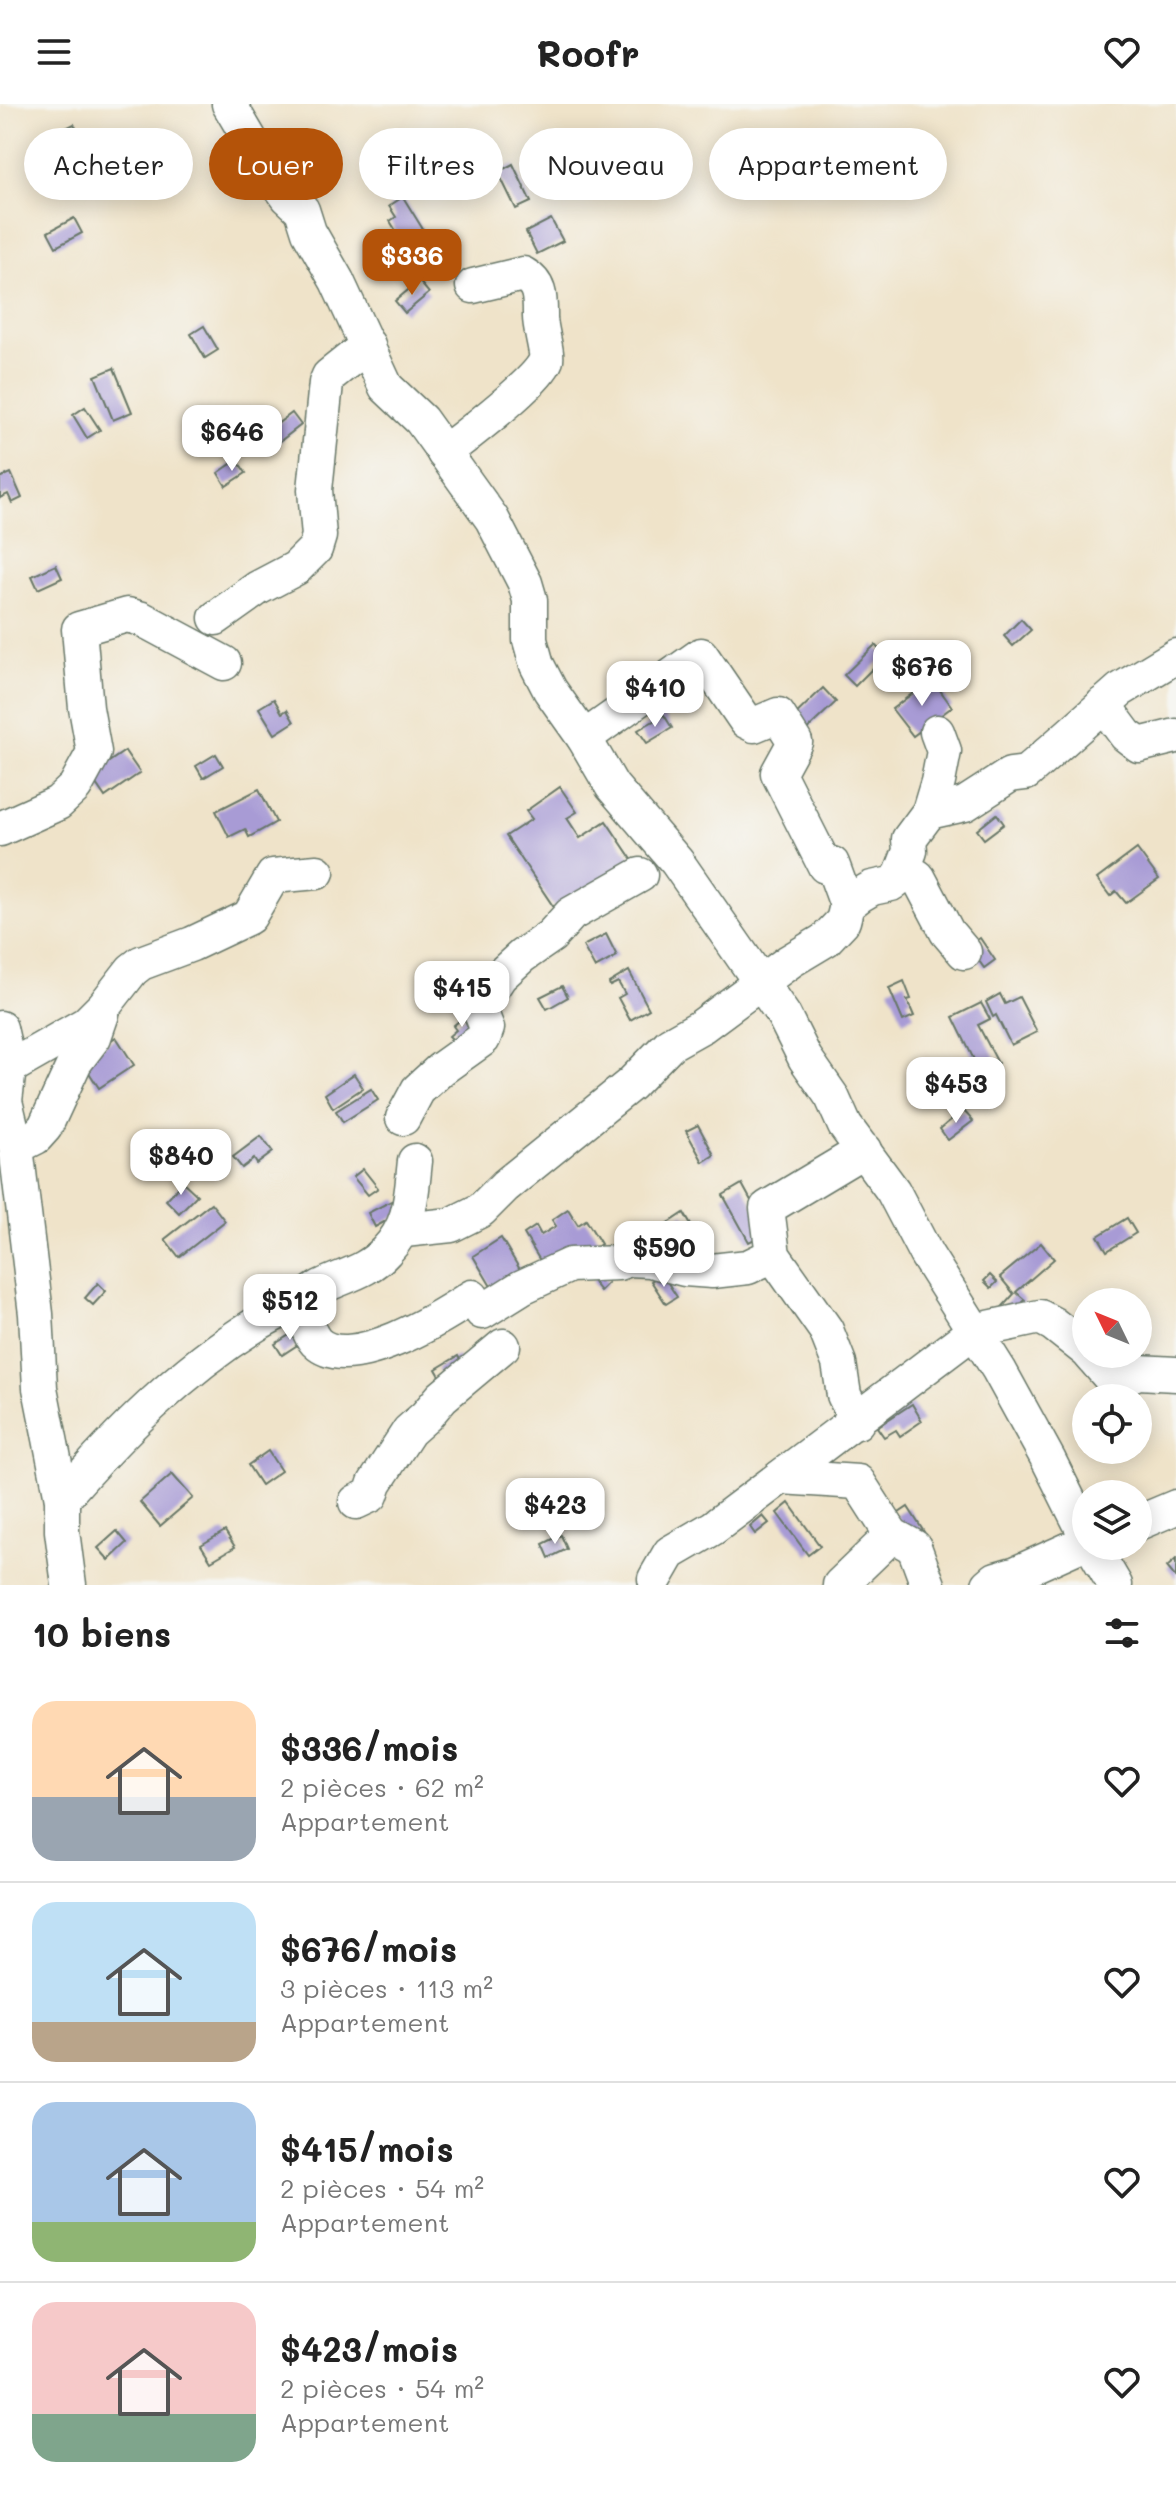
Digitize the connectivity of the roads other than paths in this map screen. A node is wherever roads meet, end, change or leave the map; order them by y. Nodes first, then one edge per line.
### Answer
1 (229, 104) edge
2 (473, 286) dead end
3 (368, 345) junction
4 (444, 453) junction
5 (216, 618) dead end
6 (1176, 656) edge
7 (224, 663) dead end
8 (1103, 704) junction
9 (937, 732) dead end
10 (1176, 736) edge
11 (584, 738) junction
12 (929, 812) junction
13 (0, 829) edge
14 (317, 872) dead end
15 (640, 875) dead end
16 (900, 877) junction
17 (847, 905) junction
18 (964, 952) dead end
19 (762, 982) junction
20 (104, 1006) junction
21 (0, 1028) edge
22 (9, 1068) junction
23 (403, 1118) dead end
24 (16, 1147) junction
25 (864, 1150) junction
26 (415, 1161) dead end
27 (404, 1230) junction
28 (773, 1255) junction
29 (302, 1300) junction
30 (974, 1331) junction
31 (1072, 1339) edge
32 (503, 1346) dead end
33 (1102, 1368) edge
34 (1176, 1374) edge
35 (857, 1422) junction
36 (781, 1477) junction
37 (62, 1499) junction
38 (356, 1502) dead end
39 (1072, 1507) edge
40 (1176, 1507) edge
41 (1152, 1517) edge
42 (892, 1535) junction
43 (1072, 1548) edge
44 (1100, 1560) edge
45 (655, 1579) dead end
46 (69, 1585) edge
47 (840, 1585) edge
48 (928, 1585) edge
49 (989, 1585) edge
50 (1115, 1585) edge

1 - 3 street
2 - 4 street
3 - 4 street
3 - 5 street
4 - 11 street
6 - 8 street
7 - 13 street
8 - 10 street
8 - 12 street
9 - 12 street
11 - 17 street
11 - 19 street
12 - 16 street
14 - 20 street
15 - 23 street
16 - 17 street
16 - 18 street
17 - 19 street
19 - 25 street
19 - 27 street
20 - 22 street
20 - 24 street
21 - 22 street
22 - 24 street
24 - 37 street
25 - 28 street
25 - 30 street
26 - 27 street
27 - 29 street
28 - 29 street
28 - 35 street
29 - 37 street
30 - 31 street
30 - 35 street
30 - 39 street
32 - 38 street
33 - 34 street
35 - 36 street
36 - 42 street
36 - 45 street
37 - 46 street
40 - 41 street
42 - 47 street
42 - 48 street
43 - 49 street
44 - 50 street

